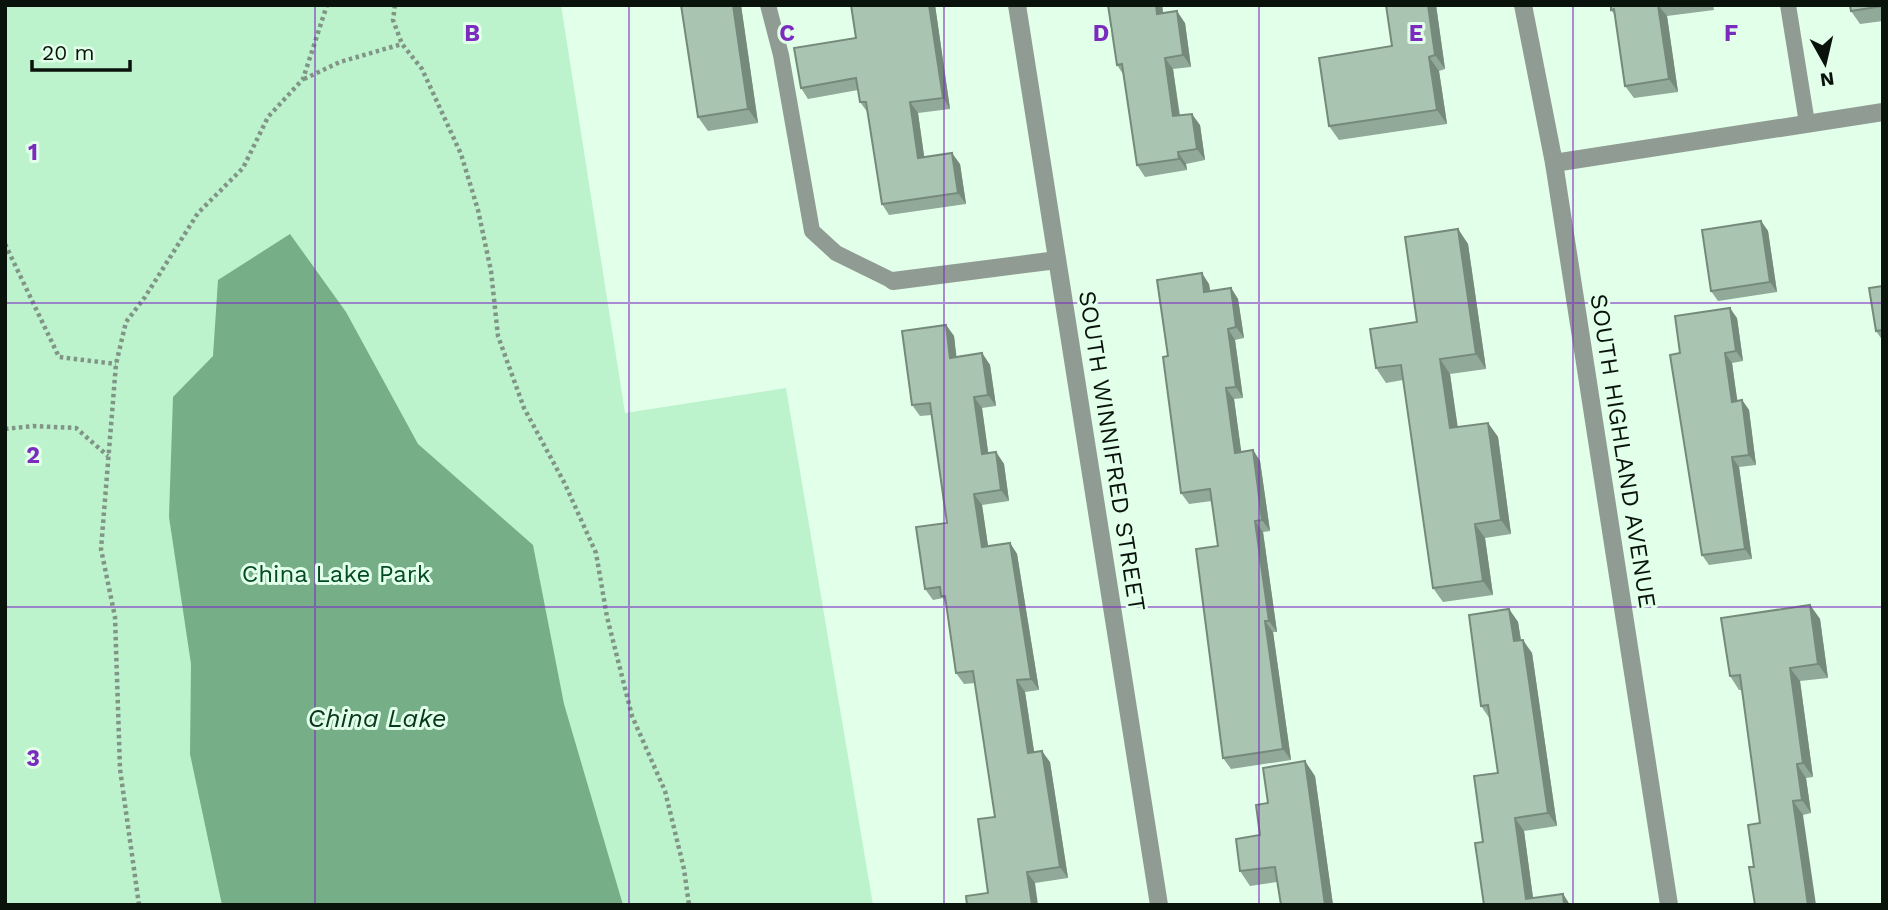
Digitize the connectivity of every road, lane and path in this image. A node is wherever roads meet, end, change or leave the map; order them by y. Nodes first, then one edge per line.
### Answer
1 (327, 5) edge
2 (395, 5) edge
3 (768, 5) edge
4 (1017, 5) edge
5 (1523, 5) edge
6 (1788, 5) edge
7 (402, 44) junction
8 (303, 79) junction
9 (1883, 112) edge
10 (1807, 123) junction
11 (1554, 163) junction
12 (5, 244) edge
13 (1057, 260) junction
14 (893, 281) joint
15 (116, 364) junction
16 (5, 429) edge
17 (109, 457) junction
18 (139, 905) edge
19 (689, 905) edge
20 (1158, 905) edge
21 (1669, 905) edge

1 - 8 path
2 - 7 path
3 - 14 lane
4 - 13 street, SOUTH WINNIFRED STREET
5 - 11 street, SOUTH HIGHLAND AVENUE
6 - 10 lane
7 - 8 path
7 - 19 path
8 - 15 path
9 - 10 street
10 - 11 street
11 - 21 street, SOUTH HIGHLAND AVENUE
12 - 15 path
13 - 14 street
13 - 20 street, SOUTH WINNIFRED STREET
15 - 17 path
16 - 17 path
17 - 18 path

